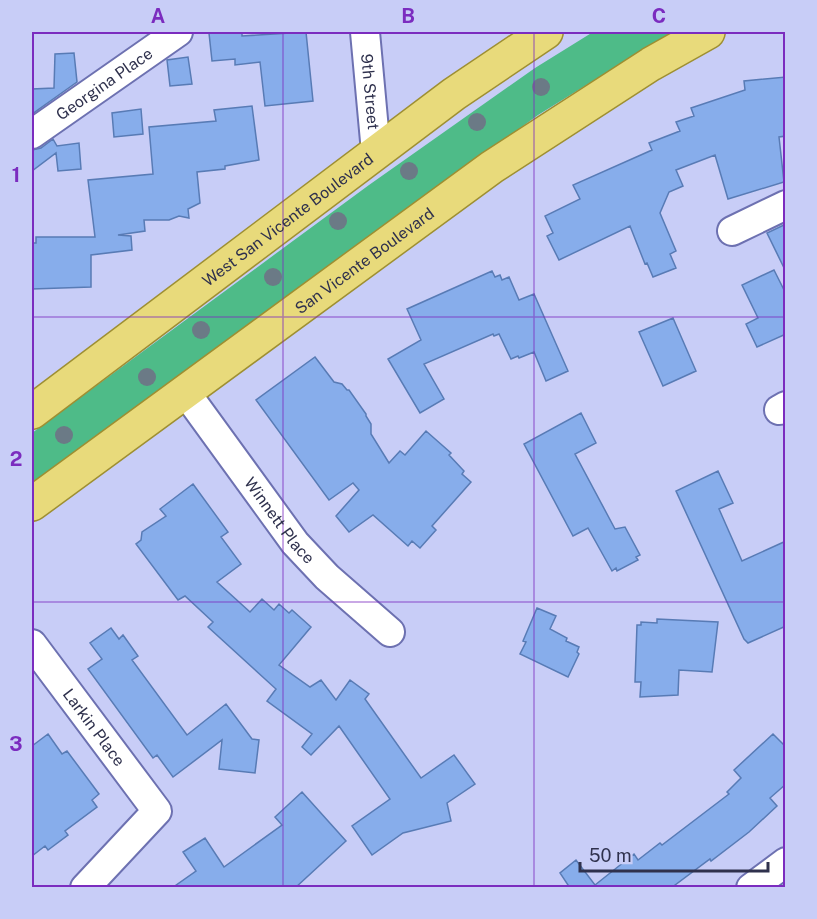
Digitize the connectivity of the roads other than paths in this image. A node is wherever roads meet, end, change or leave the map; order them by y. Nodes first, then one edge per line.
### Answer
1 (178, 32) edge
2 (365, 32) edge
3 (546, 32) edge
4 (708, 32) edge
5 (32, 134) edge
6 (376, 152) junction
7 (786, 205) edge
8 (732, 231) dead end
9 (186, 393) junction
10 (32, 412) edge
11 (32, 504) edge
12 (390, 632) dead end
13 (32, 644) edge
14 (786, 862) edge
15 (85, 888) edge
16 (750, 888) edge

1 - 5 street, Georgina Place
2 - 6 street, 9th Street
3 - 6 main road, West San Vicente Boulevard
4 - 9 main road, San Vicente Boulevard
6 - 10 main road, West San Vicente Boulevard
7 - 8 street
9 - 11 main road, San Vicente Boulevard
9 - 12 street, Winnett Place
13 - 15 street, Larkin Place
14 - 16 street

